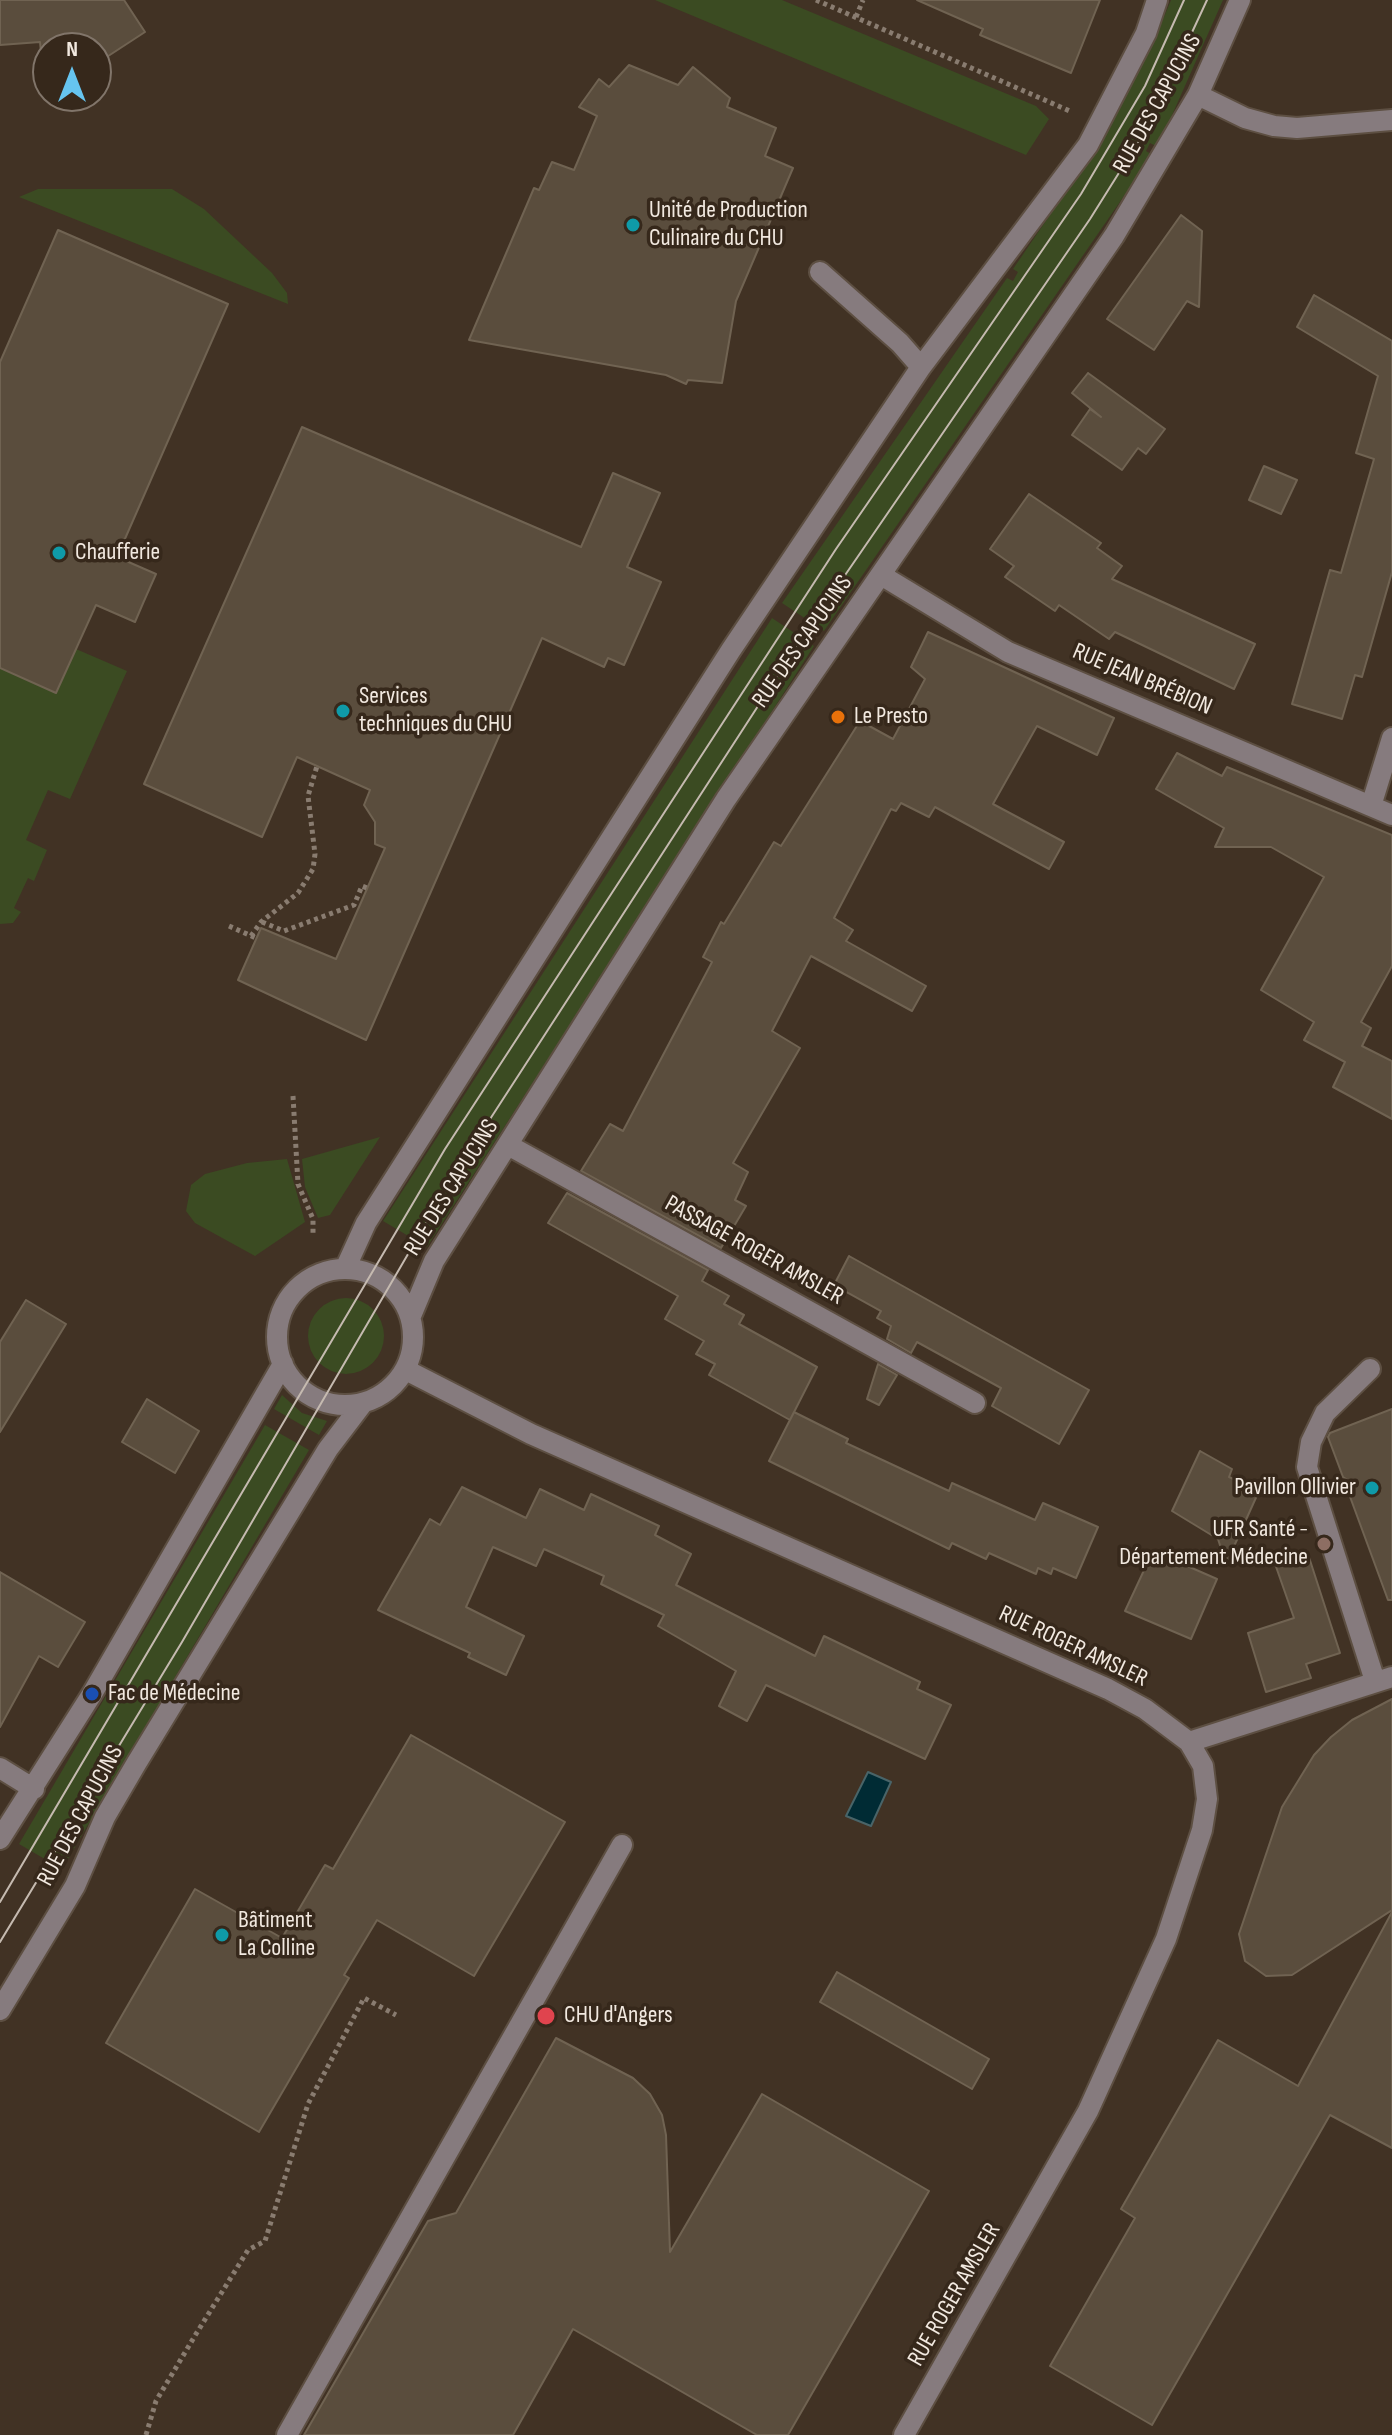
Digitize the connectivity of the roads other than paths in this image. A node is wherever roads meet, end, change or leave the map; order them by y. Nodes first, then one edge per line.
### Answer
1 (1157, 0) edge
2 (1240, 0) edge
3 (1198, 95) junction
4 (1392, 120) edge
5 (820, 272) dead end
6 (921, 367) junction
7 (881, 575) junction
8 (1392, 738) edge
9 (1371, 806) junction
10 (1392, 815) edge
11 (508, 1145) junction
12 (345, 1269) junction
13 (411, 1316) junction
14 (283, 1364) junction
15 (1370, 1369) dead end
16 (406, 1370) junction
17 (363, 1403) junction
18 (975, 1403) dead end
19 (1386, 1677) edge
20 (1189, 1742) junction
21 (0, 1768) edge
22 (34, 1789) junction
23 (0, 1839) edge
24 (622, 1845) dead end
25 (0, 2010) edge
26 (287, 2435) edge
27 (904, 2435) edge

1 - 6 street, RUE DES CAPUCINS
2 - 3 street, RUE DES CAPUCINS
3 - 4 street
3 - 7 street, RUE DES CAPUCINS
5 - 6 street
6 - 12 street, RUE DES CAPUCINS
7 - 9 street, RUE JEAN BRÉBION
7 - 11 street, RUE DES CAPUCINS
8 - 9 street
9 - 10 street, RUE JEAN BRÉBION
11 - 13 street, RUE DES CAPUCINS
11 - 18 street, PASSAGE ROGER AMSLER
12 - 13 street
12 - 14 street
13 - 16 street, RUE DES CAPUCINS
14 - 17 street
14 - 22 street, RUE DES CAPUCINS
15 - 19 street
16 - 17 street, RUE DES CAPUCINS
16 - 20 street, RUE ROGER AMSLER
17 - 25 street, RUE DES CAPUCINS
19 - 20 street
20 - 27 street, RUE ROGER AMSLER
21 - 22 street
22 - 23 street, RUE DES CAPUCINS
24 - 26 street

